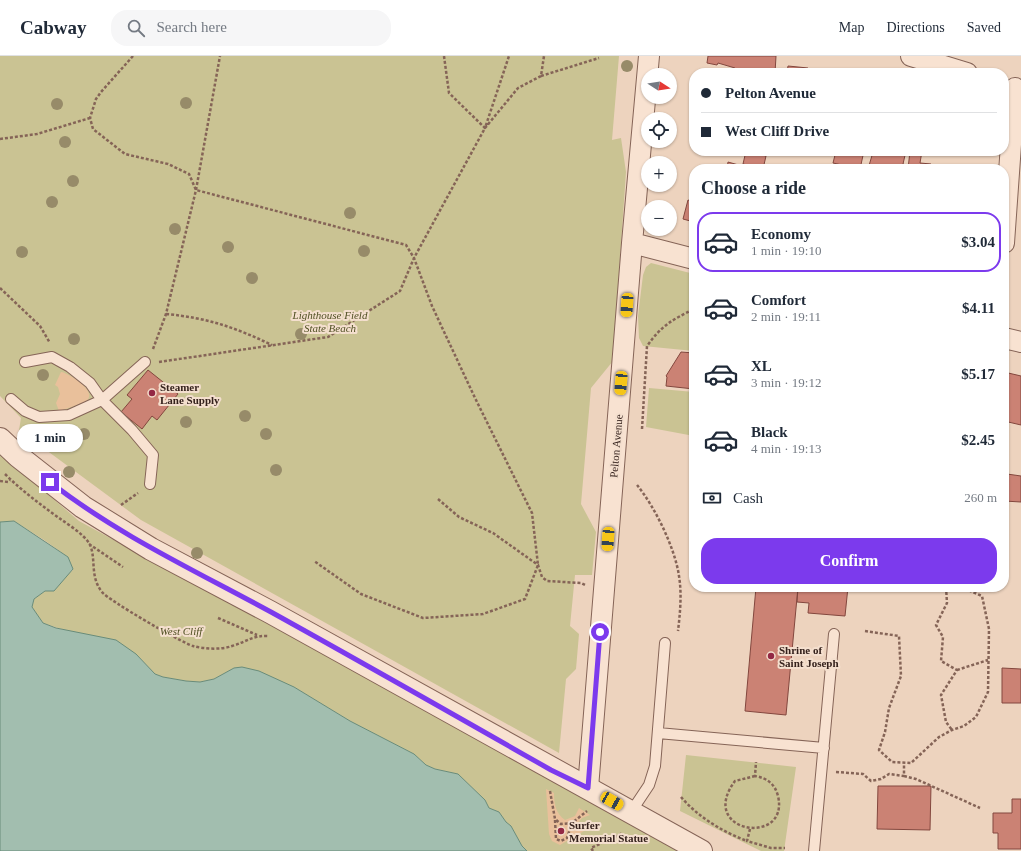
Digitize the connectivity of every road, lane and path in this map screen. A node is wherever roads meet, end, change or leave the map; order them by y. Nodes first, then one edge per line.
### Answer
1 (133, 56) edge
2 (220, 56) edge
3 (444, 56) edge
4 (509, 56) edge
5 (544, 56) edge
6 (649, 56) edge
7 (911, 56) edge
8 (599, 58) dead end
9 (950, 68) edge
10 (541, 76) junction
11 (1013, 87) edge
12 (90, 118) junction
13 (485, 128) junction
14 (0, 140) edge
15 (1009, 164) edge
16 (196, 190) junction
17 (632, 243) junction
18 (414, 258) junction
19 (689, 258) edge
20 (0, 288) edge
21 (689, 312) edge
22 (166, 314) junction
23 (1009, 339) edge
24 (1021, 342) edge
25 (273, 345) junction
26 (52, 357) junction
27 (26, 362) dead end
28 (145, 362) junction
29 (11, 399) dead end
30 (102, 400) junction
31 (642, 429) dead end
32 (0, 438) edge
33 (0, 470) edge
34 (10, 480) junction
35 (0, 481) edge
36 (150, 484) joint
37 (637, 485) dead end
38 (438, 499) dead end
39 (108, 522) junction
40 (89, 544) junction
41 (314, 561) dead end
42 (538, 565) junction
43 (123, 567) dead end
44 (587, 586) dead end
45 (946, 592) edge
46 (973, 592) edge
47 (218, 618) dead end
48 (678, 631) dead end
49 (864, 631) dead end
50 (834, 634) dead end
51 (258, 635) junction
52 (276, 640) dead end
53 (666, 643) dead end
54 (988, 660) junction
55 (957, 670) junction
56 (952, 730) junction
57 (658, 734) junction
58 (824, 748) junction
59 (756, 762) dead end
60 (904, 762) junction
61 (822, 772) junction
62 (755, 776) junction
63 (904, 776) junction
64 (548, 784) dead end
65 (588, 788) junction
66 (681, 798) dead end
67 (980, 808) dead end
68 (588, 810) dead end
69 (556, 819) junction
70 (628, 819) junction
71 (572, 824) junction
72 (750, 829) junction
73 (747, 841) junction
74 (785, 848) dead end
75 (593, 851) edge
76 (700, 851) edge
77 (814, 851) edge

1 - 12 path
2 - 16 path
3 - 13 path
4 - 13 path
5 - 10 path
6 - 17 street, Pelton Avenue
7 - 9 street
8 - 10 path
10 - 13 path
11 - 15 street
12 - 14 path
12 - 16 path
13 - 18 path
16 - 18 path
16 - 22 path
17 - 19 street
17 - 65 street, Pelton Avenue
18 - 25 path
18 - 42 path
20 - 26 path
21 - 31 path
22 - 25 path
22 - 28 path
23 - 24 street
25 - 28 path
26 - 27 lane
26 - 30 lane
28 - 30 lane
29 - 30 lane
30 - 36 lane
32 - 39 street
33 - 34 path
34 - 35 path
34 - 40 path
36 - 39 path
37 - 48 path
38 - 42 path
39 - 65 street
40 - 43 path
40 - 51 path
41 - 42 path
42 - 44 path
45 - 55 path
46 - 54 path
47 - 51 path
49 - 60 path
50 - 58 lane
51 - 52 path
53 - 57 lane
54 - 55 path
54 - 56 path
55 - 56 path
56 - 60 path
57 - 58 lane
57 - 70 lane
58 - 61 lane
59 - 62 path
60 - 63 path
61 - 63 path
61 - 77 lane
62 - 72 path
62 - 72 path
63 - 67 path
64 - 69 path
65 - 70 street
66 - 73 path
68 - 71 path
69 - 71 path
69 - 71 path
70 - 75 path
70 - 76 street
72 - 73 path
73 - 74 path

